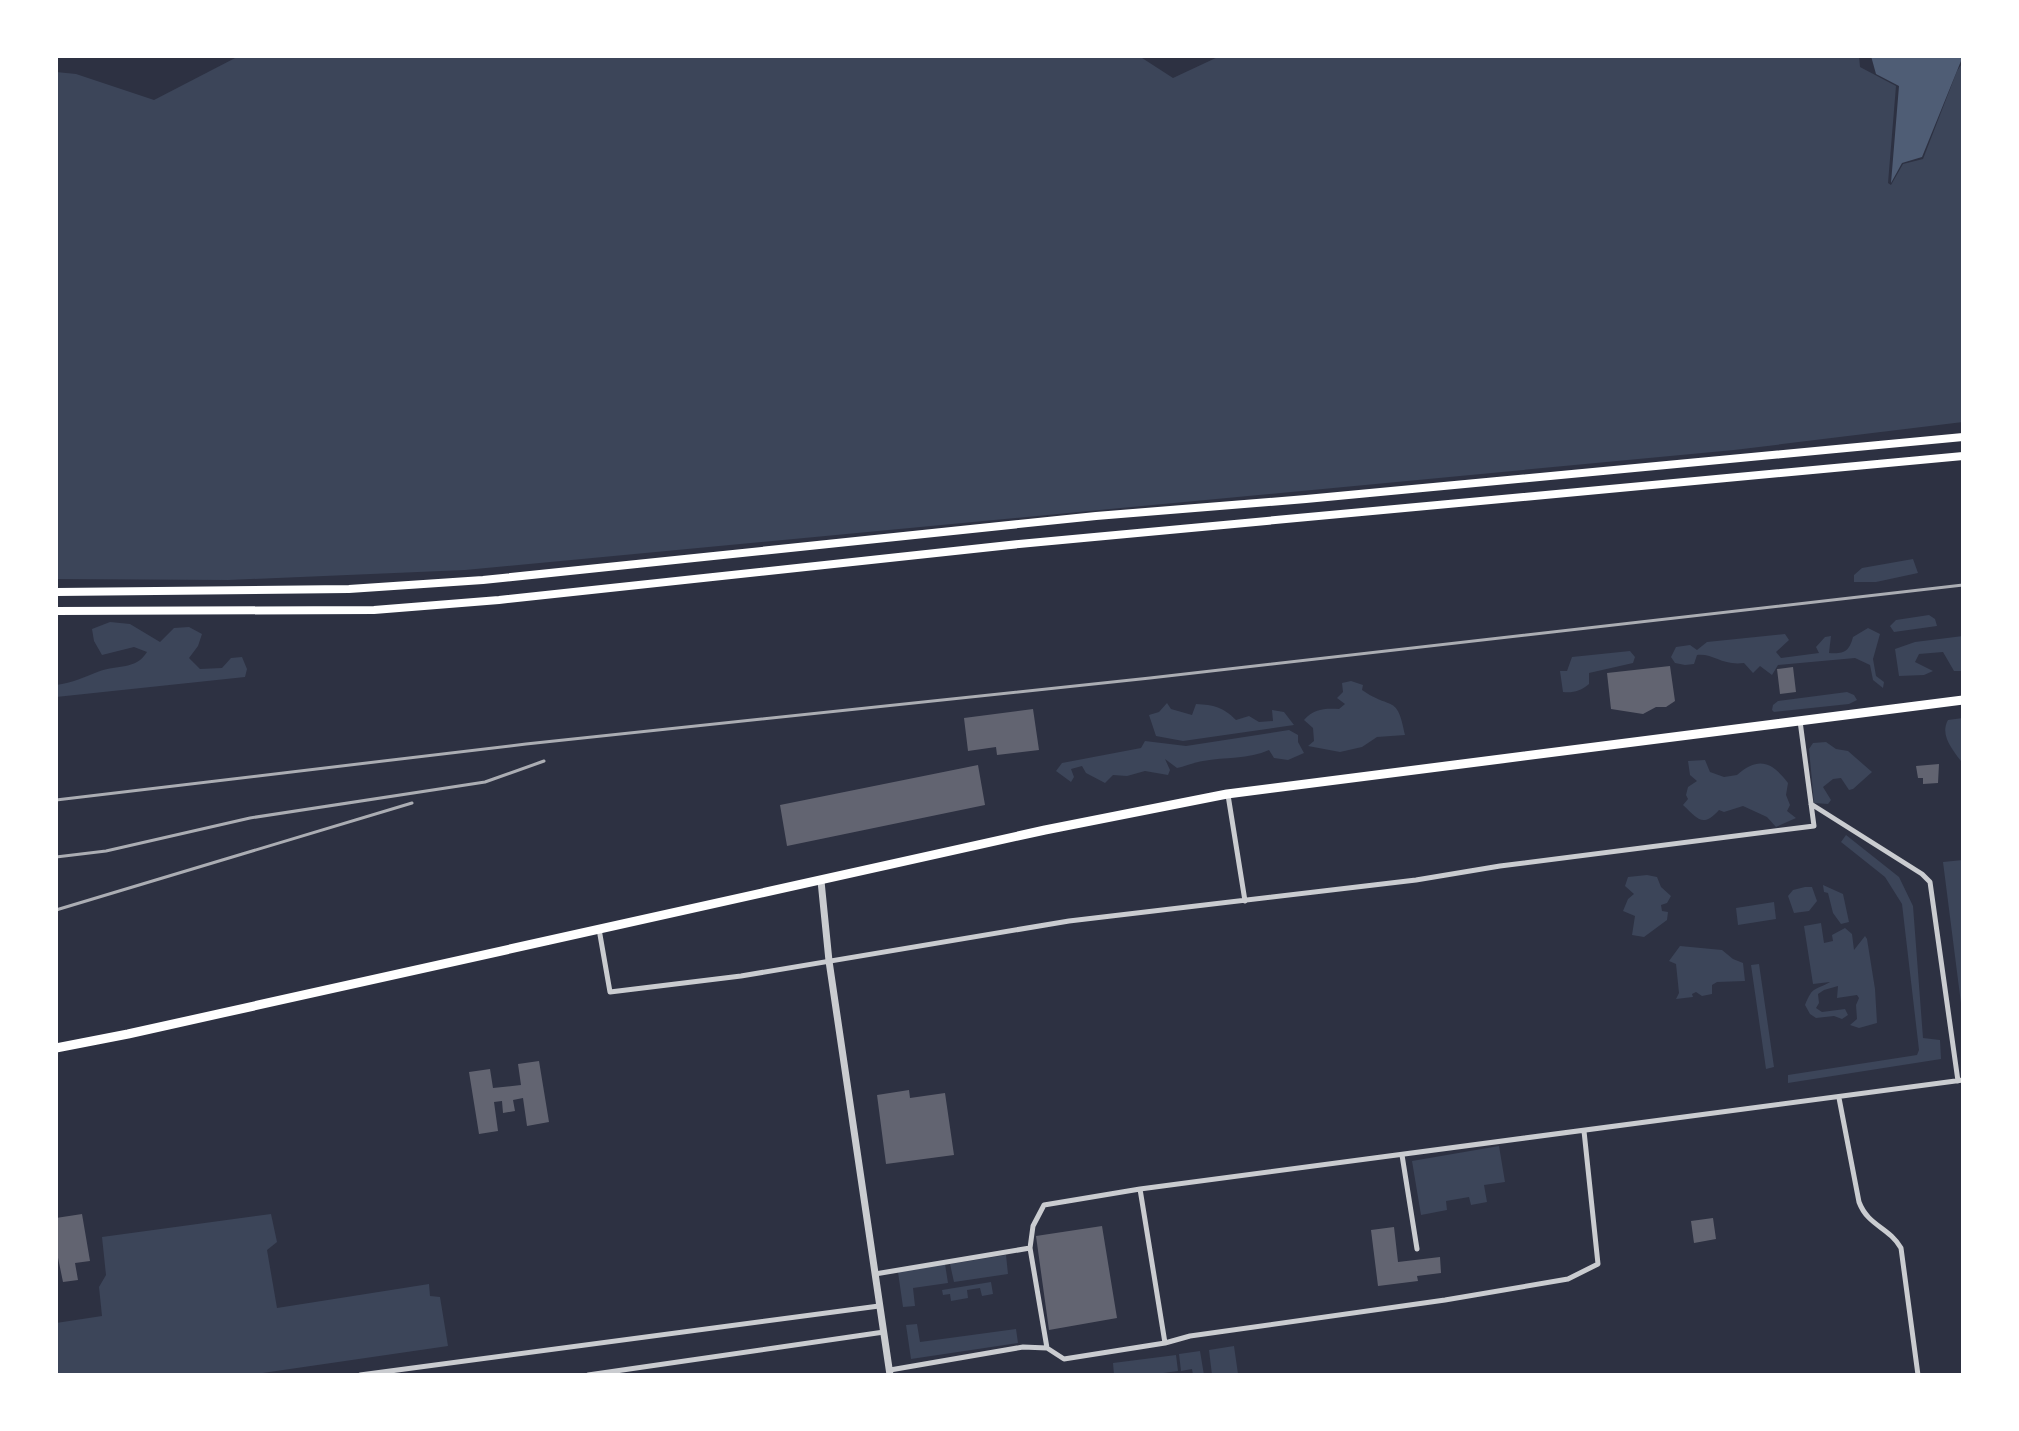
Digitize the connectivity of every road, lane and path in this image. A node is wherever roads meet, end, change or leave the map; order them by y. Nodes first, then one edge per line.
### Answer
1 (1963, 437) edge
2 (1963, 456) edge
3 (56, 592) edge
4 (56, 611) edge
5 (1963, 700) edge
6 (1800, 721) junction
7 (1227, 794) junction
8 (1811, 804) junction
9 (821, 881) junction
10 (1245, 901) junction
11 (599, 929) junction
12 (829, 961) junction
13 (56, 1048) edge
14 (1961, 1081) edge
15 (1839, 1098) junction
16 (1584, 1131) junction
17 (1402, 1155) junction
18 (1140, 1189) junction
19 (1030, 1248) junction
20 (1417, 1249) dead end
21 (875, 1274) junction
22 (880, 1306) junction
23 (884, 1332) junction
24 (1165, 1343) junction
25 (1047, 1348) junction
26 (890, 1372) edge
27 (360, 1375) edge
28 (588, 1375) edge
29 (1918, 1375) edge

1 - 3 main road
2 - 4 main road
5 - 6 main road
6 - 7 main road
6 - 8 street
7 - 9 main road
7 - 10 street
8 - 10 street
8 - 14 street
9 - 11 main road
9 - 12 street
10 - 12 street
11 - 12 street
11 - 13 main road
12 - 21 street
14 - 15 street
15 - 16 street
15 - 29 street
16 - 17 street
16 - 24 street
17 - 18 street
17 - 20 street
18 - 19 street
18 - 24 street
19 - 21 street
19 - 25 street
21 - 22 street
22 - 23 street
22 - 27 street
23 - 26 street
23 - 28 street
24 - 25 street
25 - 26 street

